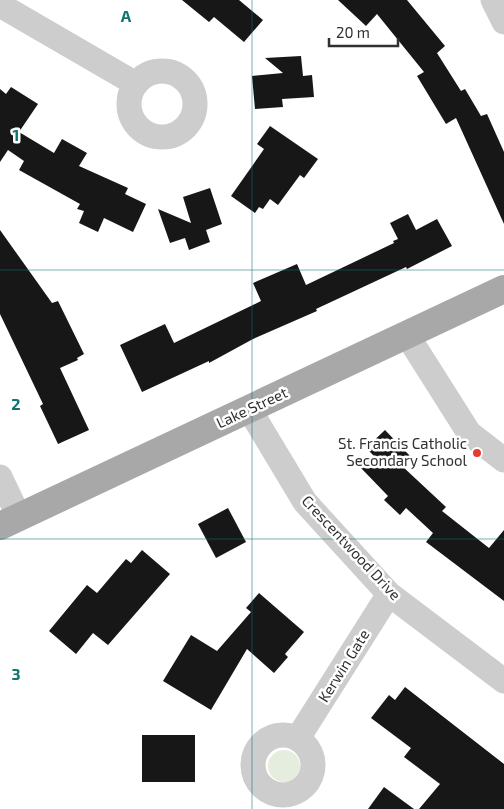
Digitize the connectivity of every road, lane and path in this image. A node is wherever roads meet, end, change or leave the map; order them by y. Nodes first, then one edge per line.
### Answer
1 (493, 0) edge
2 (0, 5) edge
3 (504, 22) edge
4 (136, 84) dead end
5 (504, 289) edge
6 (407, 335) junction
7 (250, 409) junction
8 (504, 460) edge
9 (0, 477) edge
10 (10, 522) edge
11 (389, 594) junction
12 (504, 681) edge
13 (298, 738) dead end

1 - 3 street
2 - 4 street
5 - 6 main road, Lake Street
6 - 7 main road, Lake Street
6 - 8 street
7 - 10 main road, Lake Street
7 - 11 street, Crescentwood Drive
9 - 10 street
11 - 12 street, Crescentwood Drive
11 - 13 street, Kerwin Gate

